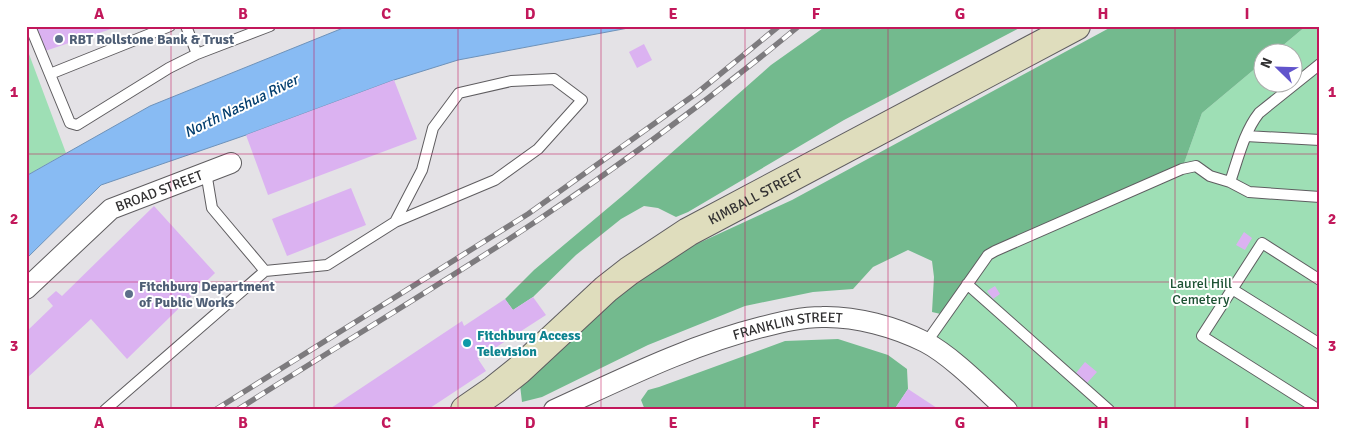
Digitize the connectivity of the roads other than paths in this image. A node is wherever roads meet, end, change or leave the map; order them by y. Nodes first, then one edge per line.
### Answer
1 (30, 26) edge
2 (170, 26) edge
3 (186, 26) edge
4 (270, 26) edge
5 (1076, 26) edge
6 (197, 54) junction
7 (1320, 64) edge
8 (50, 74) junction
9 (1246, 136) junction
10 (1320, 140) edge
11 (231, 163) dead end
12 (206, 172) junction
13 (1230, 182) junction
14 (1320, 196) edge
15 (395, 222) junction
16 (266, 271) junction
17 (1320, 280) edge
18 (967, 284) junction
19 (1232, 289) junction
20 (26, 290) edge
21 (926, 343) junction
22 (1320, 344) edge
23 (1317, 407) edge
24 (104, 410) edge
25 (465, 410) edge
26 (554, 410) edge
27 (1007, 410) edge
28 (1109, 410) edge

1 - 8 lane
2 - 8 lane
3 - 6 lane
4 - 6 lane
5 - 25 main road, KIMBALL STREET
6 - 8 lane
7 - 9 lane
9 - 10 lane
9 - 13 lane
11 - 12 street, BROAD STREET
12 - 16 lane
12 - 20 street, BROAD STREET
13 - 14 lane
13 - 18 lane
15 - 15 lane
15 - 16 lane
16 - 24 lane
17 - 19 lane
18 - 21 lane
18 - 28 lane
19 - 22 lane
19 - 23 lane
21 - 26 street, FRANKLIN STREET
21 - 27 street, FRANKLIN STREET

